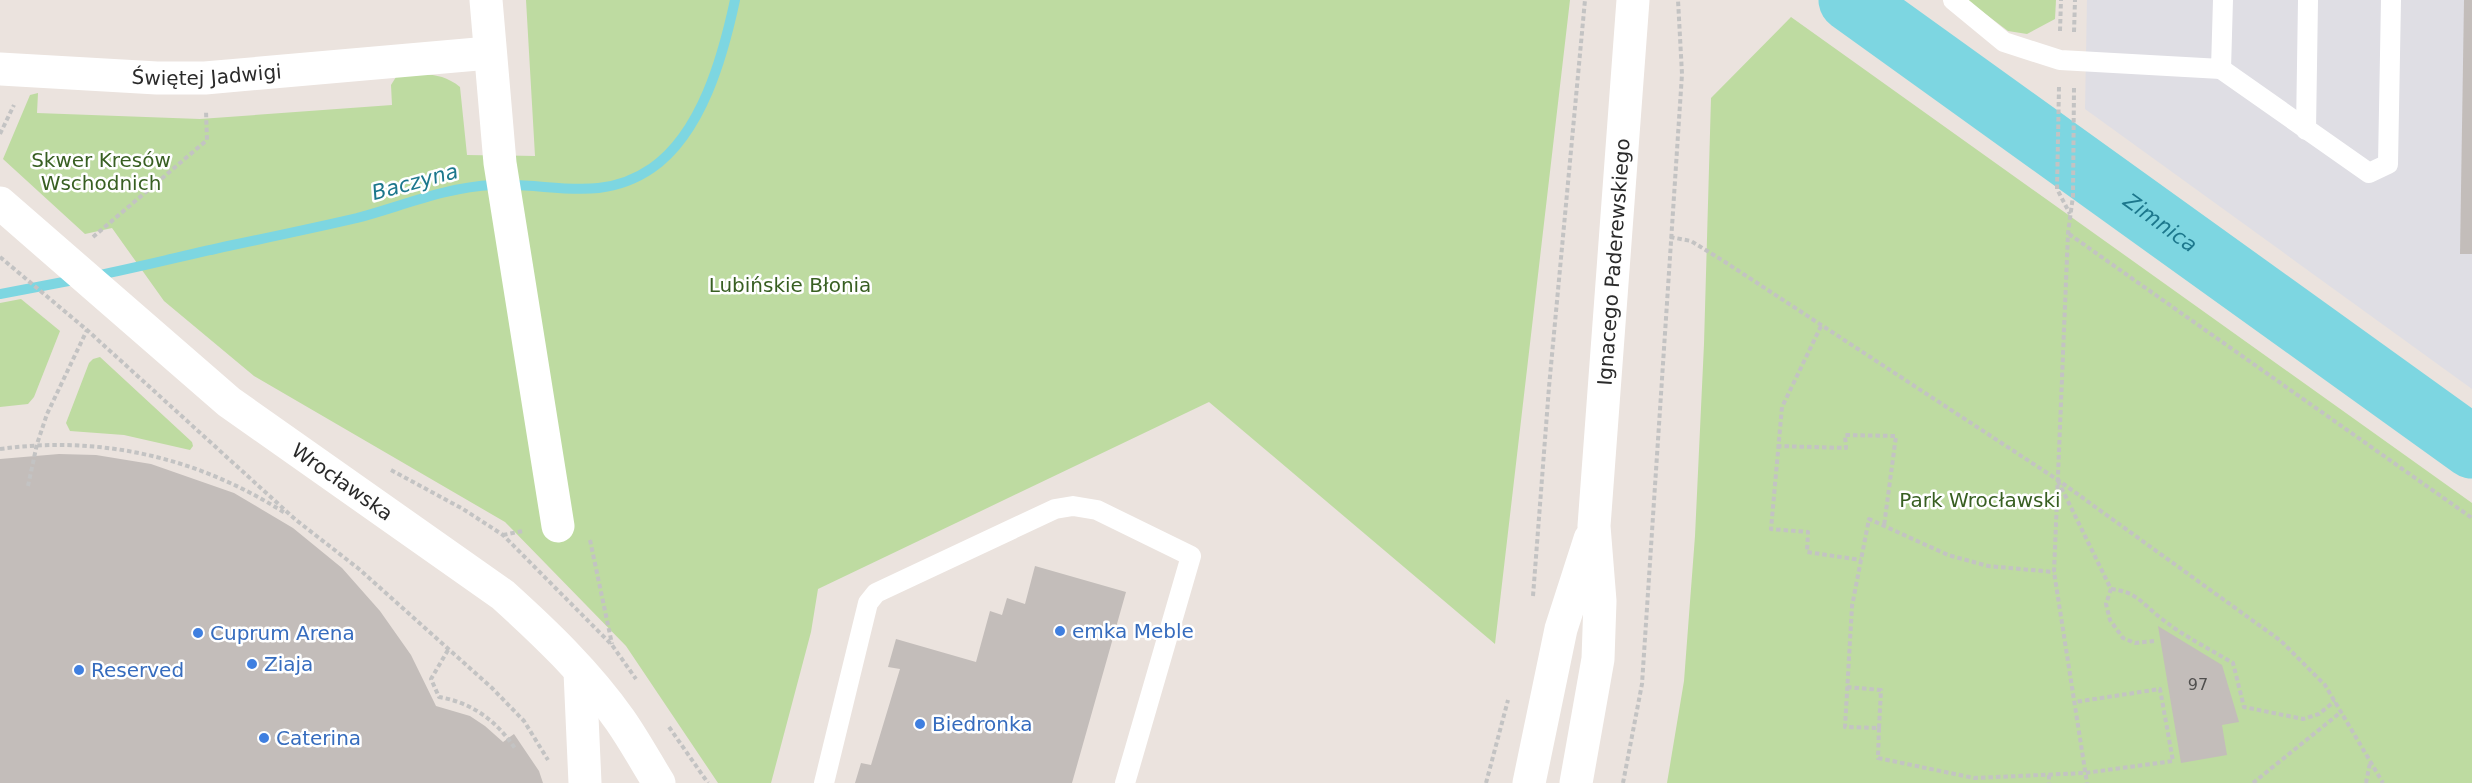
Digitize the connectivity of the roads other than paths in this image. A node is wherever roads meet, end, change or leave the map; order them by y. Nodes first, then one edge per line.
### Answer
1 (486, 0) edge
2 (1633, 0) edge
3 (1953, 0) edge
4 (2223, 0) edge
5 (2308, 0) edge
6 (2391, 0) edge
7 (489, 53) junction
8 (0, 69) edge
9 (2220, 69) junction
10 (2306, 130) junction
11 (0, 202) edge
12 (558, 526) road end
13 (1594, 526) junction
14 (580, 672) junction
15 (651, 778) edge
16 (585, 783) edge
17 (824, 783) edge
18 (1125, 783) edge
19 (1529, 783) edge
20 (1576, 783) edge

1 - 7 street
2 - 13 street, Ignacego Paderewskiego
3 - 9 lane
4 - 9 lane
5 - 10 lane
6 - 10 lane
7 - 8 street, Świętej Jadwigi
7 - 12 street
9 - 10 lane
11 - 14 street, Wrocławska
13 - 19 street, Ignacego Paderewskiego
13 - 20 street, Ignacego Paderewskiego
14 - 15 street, Wrocławska
14 - 16 street
17 - 18 lane

